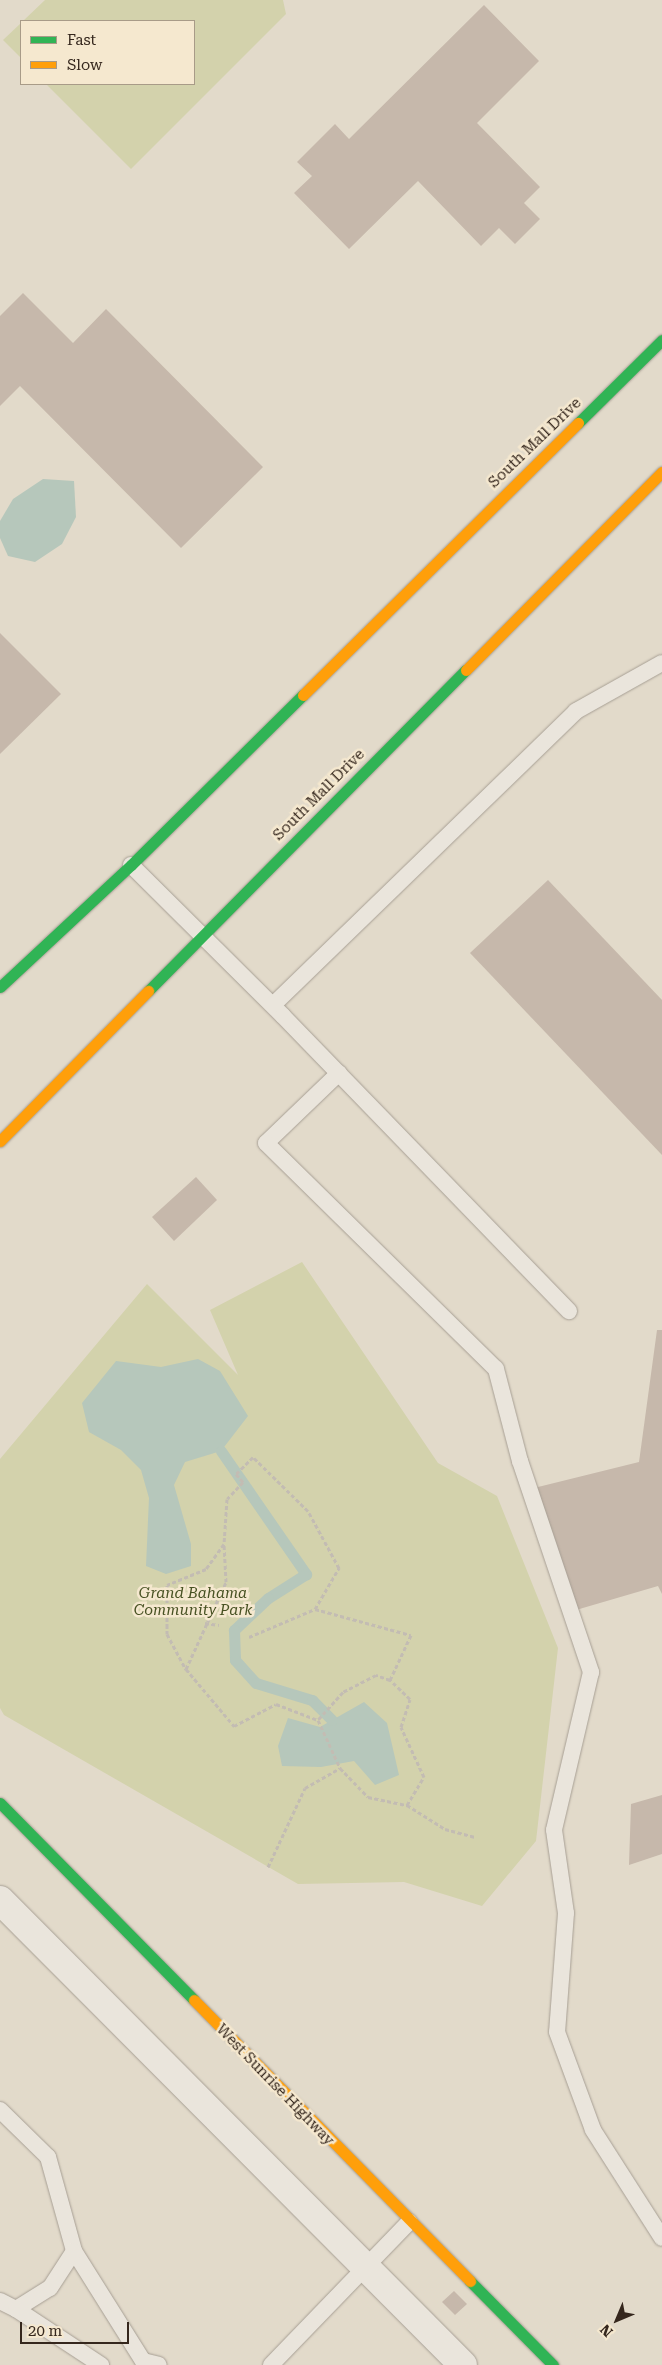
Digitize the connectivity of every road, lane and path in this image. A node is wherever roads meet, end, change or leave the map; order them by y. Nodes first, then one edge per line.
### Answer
1 (662, 340) edge
2 (662, 472) edge
3 (662, 663) edge
4 (131, 865) junction
5 (201, 935) junction
6 (0, 987) edge
7 (273, 1005) junction
8 (339, 1073) junction
9 (0, 1141) edge
10 (569, 1311) dead end
11 (224, 1544) junction
12 (316, 1609) junction
13 (205, 1623) junction
14 (219, 1624) dead end
15 (249, 1637) dead end
16 (186, 1669) junction
17 (390, 1680) junction
18 (318, 1720) junction
19 (340, 1768) junction
20 (0, 1803) edge
21 (406, 1805) junction
22 (476, 1837) dead end
23 (268, 1867) dead end
24 (0, 1900) edge
25 (0, 2110) edge
26 (409, 2222) junction
27 (662, 2238) edge
28 (74, 2251) junction
29 (366, 2268) junction
30 (0, 2301) edge
31 (16, 2309) junction
32 (101, 2365) edge
33 (159, 2365) edge
34 (271, 2365) edge
35 (463, 2365) edge
36 (553, 2365) edge

1 - 4 street, South Mall Drive
2 - 5 street, South Mall Drive
3 - 7 lane
4 - 5 lane
4 - 6 street, South Mall Drive
5 - 7 lane
5 - 9 street, South Mall Drive
7 - 8 lane
8 - 10 lane
8 - 27 lane
11 - 12 path
11 - 13 path
11 - 16 path
12 - 15 path
12 - 17 path
13 - 14 path
13 - 16 path
16 - 18 path
17 - 18 path
17 - 21 path
18 - 19 path
19 - 21 path
19 - 23 path
20 - 26 street, West Sunrise Highway
21 - 22 path
24 - 29 street
25 - 28 lane
26 - 29 lane
26 - 36 street, West Sunrise Highway
28 - 31 lane
28 - 33 lane
29 - 34 lane
29 - 35 street
30 - 31 lane
31 - 32 lane

